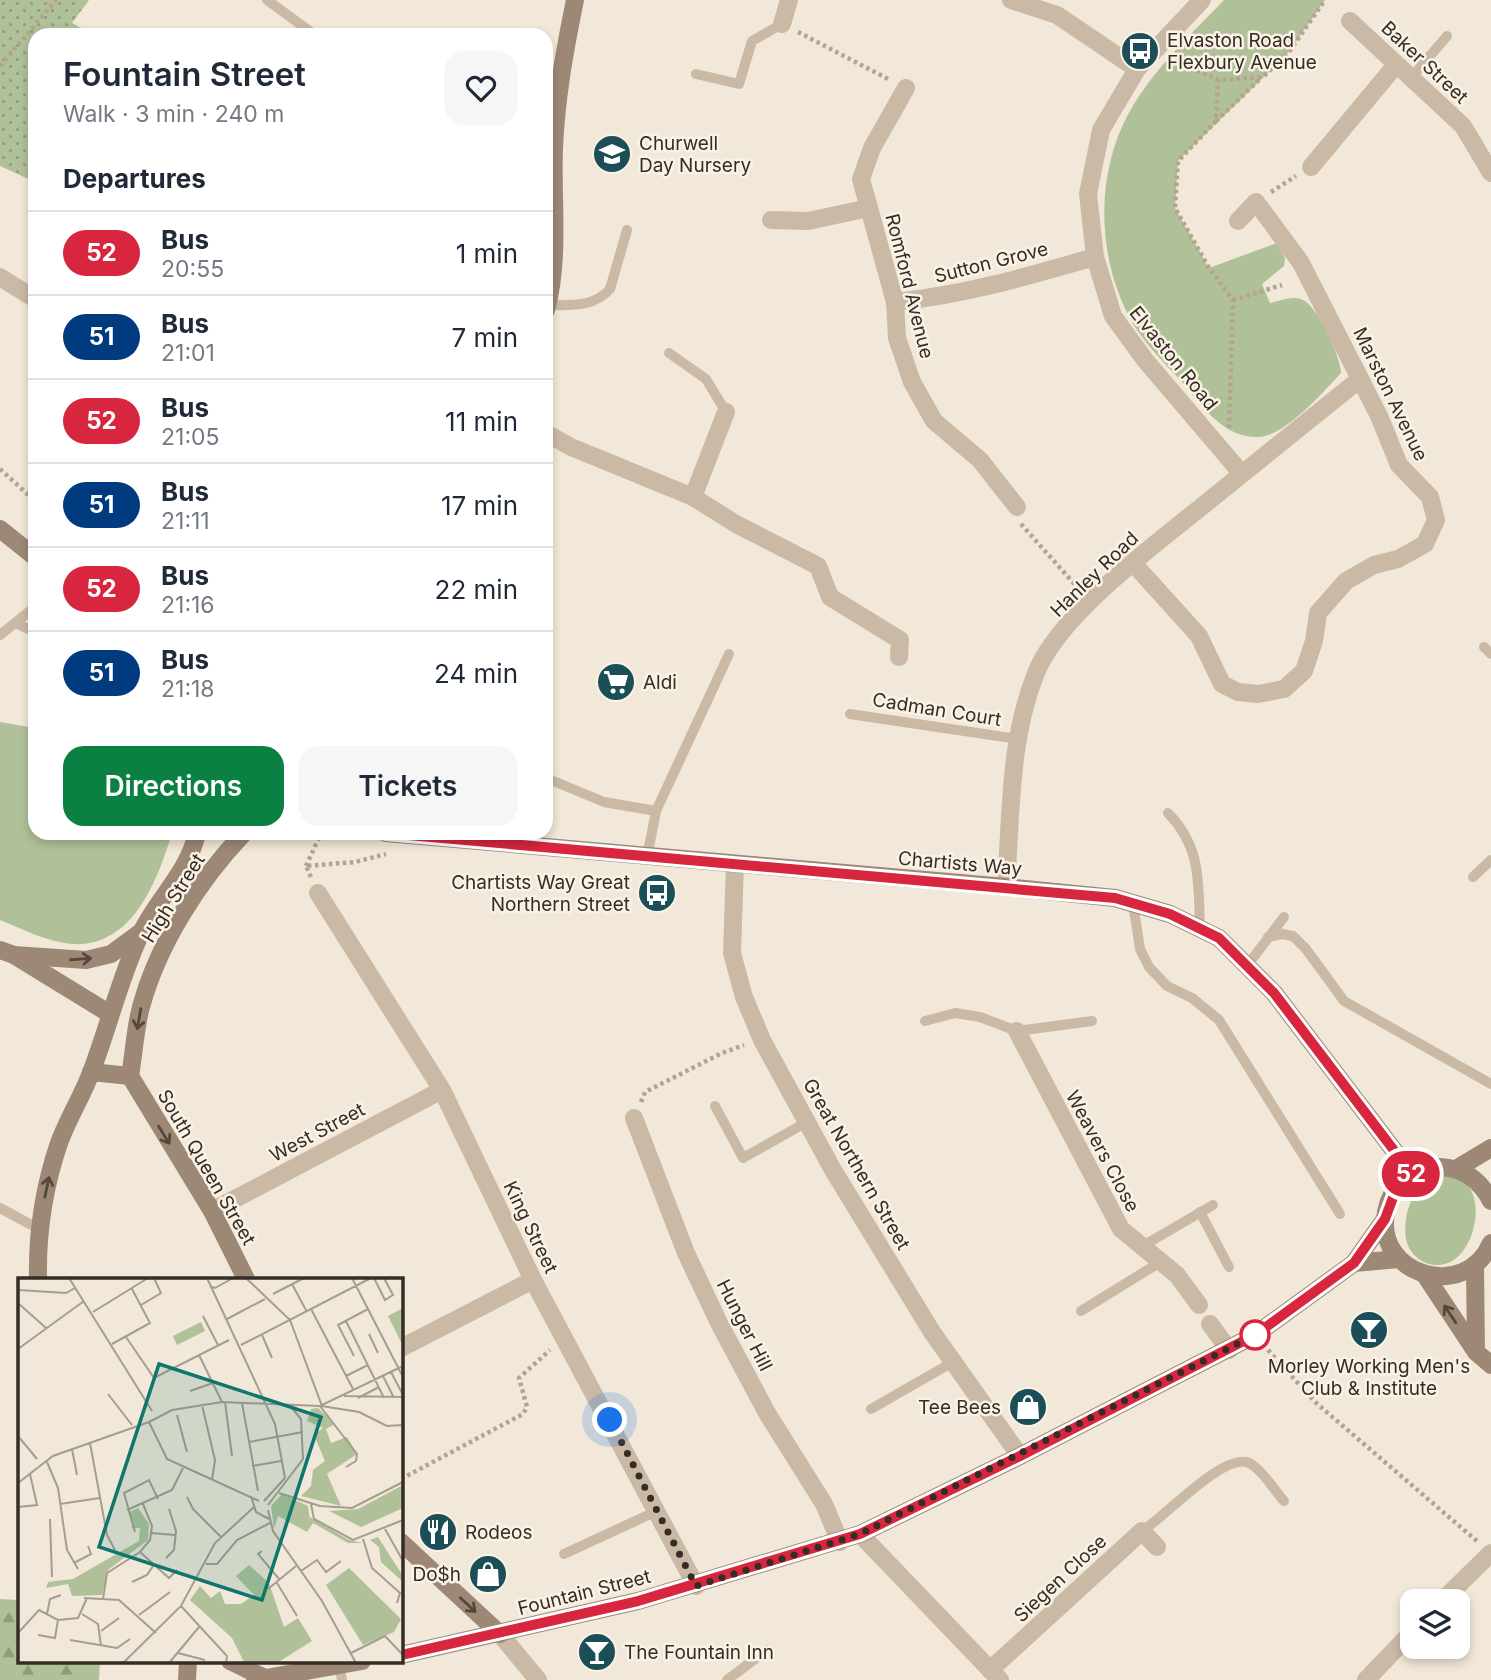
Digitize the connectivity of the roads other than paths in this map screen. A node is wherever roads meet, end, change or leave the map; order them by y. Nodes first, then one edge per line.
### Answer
1 (267, 0) edge
2 (575, 0) edge
3 (789, 0) edge
4 (1011, 0) edge
5 (1202, 0) edge
6 (1350, 21) dead end
7 (782, 24) joint
8 (305, 28) edge
9 (1447, 36) dead end
10 (1395, 66) junction
11 (1136, 69) junction
12 (696, 74) dead end
13 (1410, 79) junction
14 (906, 88) road end
15 (553, 127) edge
16 (1311, 167) road end
17 (1491, 173) edge
18 (869, 208) junction
19 (771, 220) dead end
20 (1238, 221) dead end
21 (627, 230) dead end
22 (1096, 257) junction
23 (0, 277) edge
24 (28, 295) edge
25 (895, 302) junction
26 (553, 307) edge
27 (668, 353) dead end
28 (1360, 379) junction
29 (726, 412) joint
30 (553, 437) edge
31 (1242, 474) junction
32 (693, 496) junction
33 (1017, 507) road end
34 (0, 529) edge
35 (28, 551) edge
36 (1133, 563) junction
37 (28, 614) edge
38 (17, 624) junction
39 (28, 629) edge
40 (0, 635) edge
41 (729, 653) dead end
42 (899, 657) dead end
43 (850, 714) dead end
44 (1018, 739) junction
45 (553, 781) edge
46 (656, 811) junction
47 (1168, 813) dead end
48 (195, 840) edge
49 (237, 840) edge
50 (462, 840) edge
51 (647, 857) junction
52 (1491, 860) edge
53 (735, 864) junction
54 (1473, 877) dead end
55 (1006, 887) junction
56 (318, 893) road end
57 (1133, 903) junction
58 (1284, 917) dead end
59 (1200, 928) junction
60 (141, 932) junction
61 (1268, 937) junction
62 (167, 940) junction
63 (7, 952) edge
64 (1247, 966) junction
65 (112, 1008) junction
66 (925, 1021) dead end
67 (1092, 1021) dead end
68 (1017, 1031) junction
69 (91, 1072) junction
70 (130, 1076) junction
71 (1491, 1084) edge
72 (442, 1090) junction
73 (715, 1106) dead end
74 (634, 1118) road end
75 (807, 1122) junction
76 (1491, 1148) edge
77 (1457, 1169) junction
78 (1412, 1174) junction
79 (1491, 1201) edge
80 (1213, 1205) dead end
81 (0, 1208) edge
82 (212, 1211) junction
83 (1200, 1212) junction
84 (1340, 1214) dead end
85 (1385, 1219) junction
86 (39, 1229) junction
87 (1491, 1242) edge
88 (1142, 1247) junction
89 (1399, 1259) junction
90 (1162, 1261) junction
91 (1354, 1263) junction
92 (1475, 1265) junction
93 (1229, 1267) dead end
94 (1425, 1275) junction
95 (38, 1278) edge
96 (246, 1278) edge
97 (533, 1280) junction
98 (1199, 1306) dead end
99 (1081, 1311) dead end
100 (1209, 1324) dead end
101 (402, 1347) edge
102 (1229, 1350) junction
103 (1476, 1352) junction
104 (954, 1362) junction
105 (1491, 1365) edge
106 (871, 1409) dead end
107 (1020, 1456) junction
108 (1284, 1501) dead end
109 (657, 1511) junction
110 (1142, 1531) junction
111 (860, 1534) junction
112 (840, 1542) junction
113 (402, 1543) edge
114 (1157, 1547) dead end
115 (1490, 1552) edge
116 (564, 1554) dead end
117 (696, 1586) junction
118 (1454, 1589) edge
119 (500, 1634) junction
120 (1400, 1645) edge
121 (767, 1650) dead end
122 (402, 1655) edge
123 (188, 1662) edge
124 (232, 1662) edge
125 (360, 1662) edge
126 (340, 1672) edge
127 (995, 1675) edge
128 (259, 1679) edge
129 (187, 1680) edge
130 (538, 1680) edge
131 (727, 1680) edge
132 (1366, 1680) edge

1 - 8 lane
2 - 15 main road
3 - 7 street
4 - 11 street
5 - 11 street, Elvaston Road
6 - 10 street, Baker Street
7 - 12 lane
9 - 13 lane
10 - 13 street, Baker Street
10 - 16 street
11 - 22 street, Elvaston Road
13 - 17 street, Baker Street
14 - 18 street, Romford Avenue
18 - 19 street
18 - 25 street, Romford Avenue
20 - 28 street, Marston Avenue
21 - 26 lane
22 - 25 street, Sutton Grove
22 - 31 street, Elvaston Road
23 - 24 street
25 - 33 street, Romford Avenue
27 - 29 lane
28 - 31 street, Hanley Road
28 - 36 street, Marston Avenue
29 - 32 street
30 - 32 street
31 - 36 street, Hanley Road
32 - 42 street
34 - 35 main road
36 - 44 street, Hanley Road
37 - 38 lane
38 - 39 lane
38 - 40 lane
41 - 46 lane
43 - 44 lane, Cadman Court
44 - 55 street, Hanley Road
45 - 46 lane
46 - 51 lane
47 - 59 lane
48 - 60 main road, High Street
49 - 62 main road, High Street
50 - 51 main road, Chartists Way
51 - 53 main road, Chartists Way
52 - 54 lane
53 - 55 main road, Chartists Way
53 - 75 street, Great Northern Street
55 - 57 main road, Chartists Way
56 - 72 street, King Street
57 - 59 main road, Chartists Way
57 - 84 lane
58 - 61 lane
59 - 64 main road, Chartists Way
63 -> 60 main road
60 - 65 main road, High Street
61 - 64 lane
61 - 71 lane
62 - 65 main road
62 -> 70 main road, High Street
63 - 65 main road
64 - 78 main road, Chartists Way
65 - 69 main road, High Street
66 - 68 lane
67 - 68 lane
68 - 88 street, Weavers Close
69 - 70 main road
86 -> 69 main road, High Street
70 -> 82 main road, South Queen Street
72 - 82 street, West Street
72 - 97 street, King Street
73 - 75 lane
74 - 112 street, Hunger Hill
75 - 104 street, Great Northern Street
76 - 77 main road
77 - 78 main road
77 - 79 main road
78 - 85 main road, Fountain Street
80 - 83 lane
81 - 86 lane
82 - 96 main road, South Queen Street
83 - 88 lane
83 - 93 lane
85 - 89 main road
85 - 91 main road, Fountain Street
86 - 95 main road, High Street
87 - 92 main road
88 - 90 street, Weavers Close
89 - 91 main road
89 - 94 main road
90 - 98 street, Weavers Close
90 - 99 lane
91 - 102 main road, Fountain Street
92 - 94 main road
92 - 103 main road
103 -> 94 main road
97 - 101 street
97 - 109 street, King Street
100 - 102 street
102 - 107 main road, Fountain Street
103 - 105 main road
104 - 106 lane
104 - 107 street, Great Northern Street
107 - 111 main road, Fountain Street
108 - 110 lane
109 - 116 lane
109 - 117 street, King Street
110 - 114 street
110 - 127 street, Siegen Close
111 - 112 main road, Fountain Street
111 - 127 street
112 - 117 main road, Fountain Street
113 -> 119 main road
115 - 118 street
117 - 119 main road, Fountain Street
119 - 122 main road, Fountain Street
119 - 130 street
120 - 132 street
121 - 131 lane
123 - 129 main road
124 - 128 main road
125 - 126 main road
126 - 128 main road

